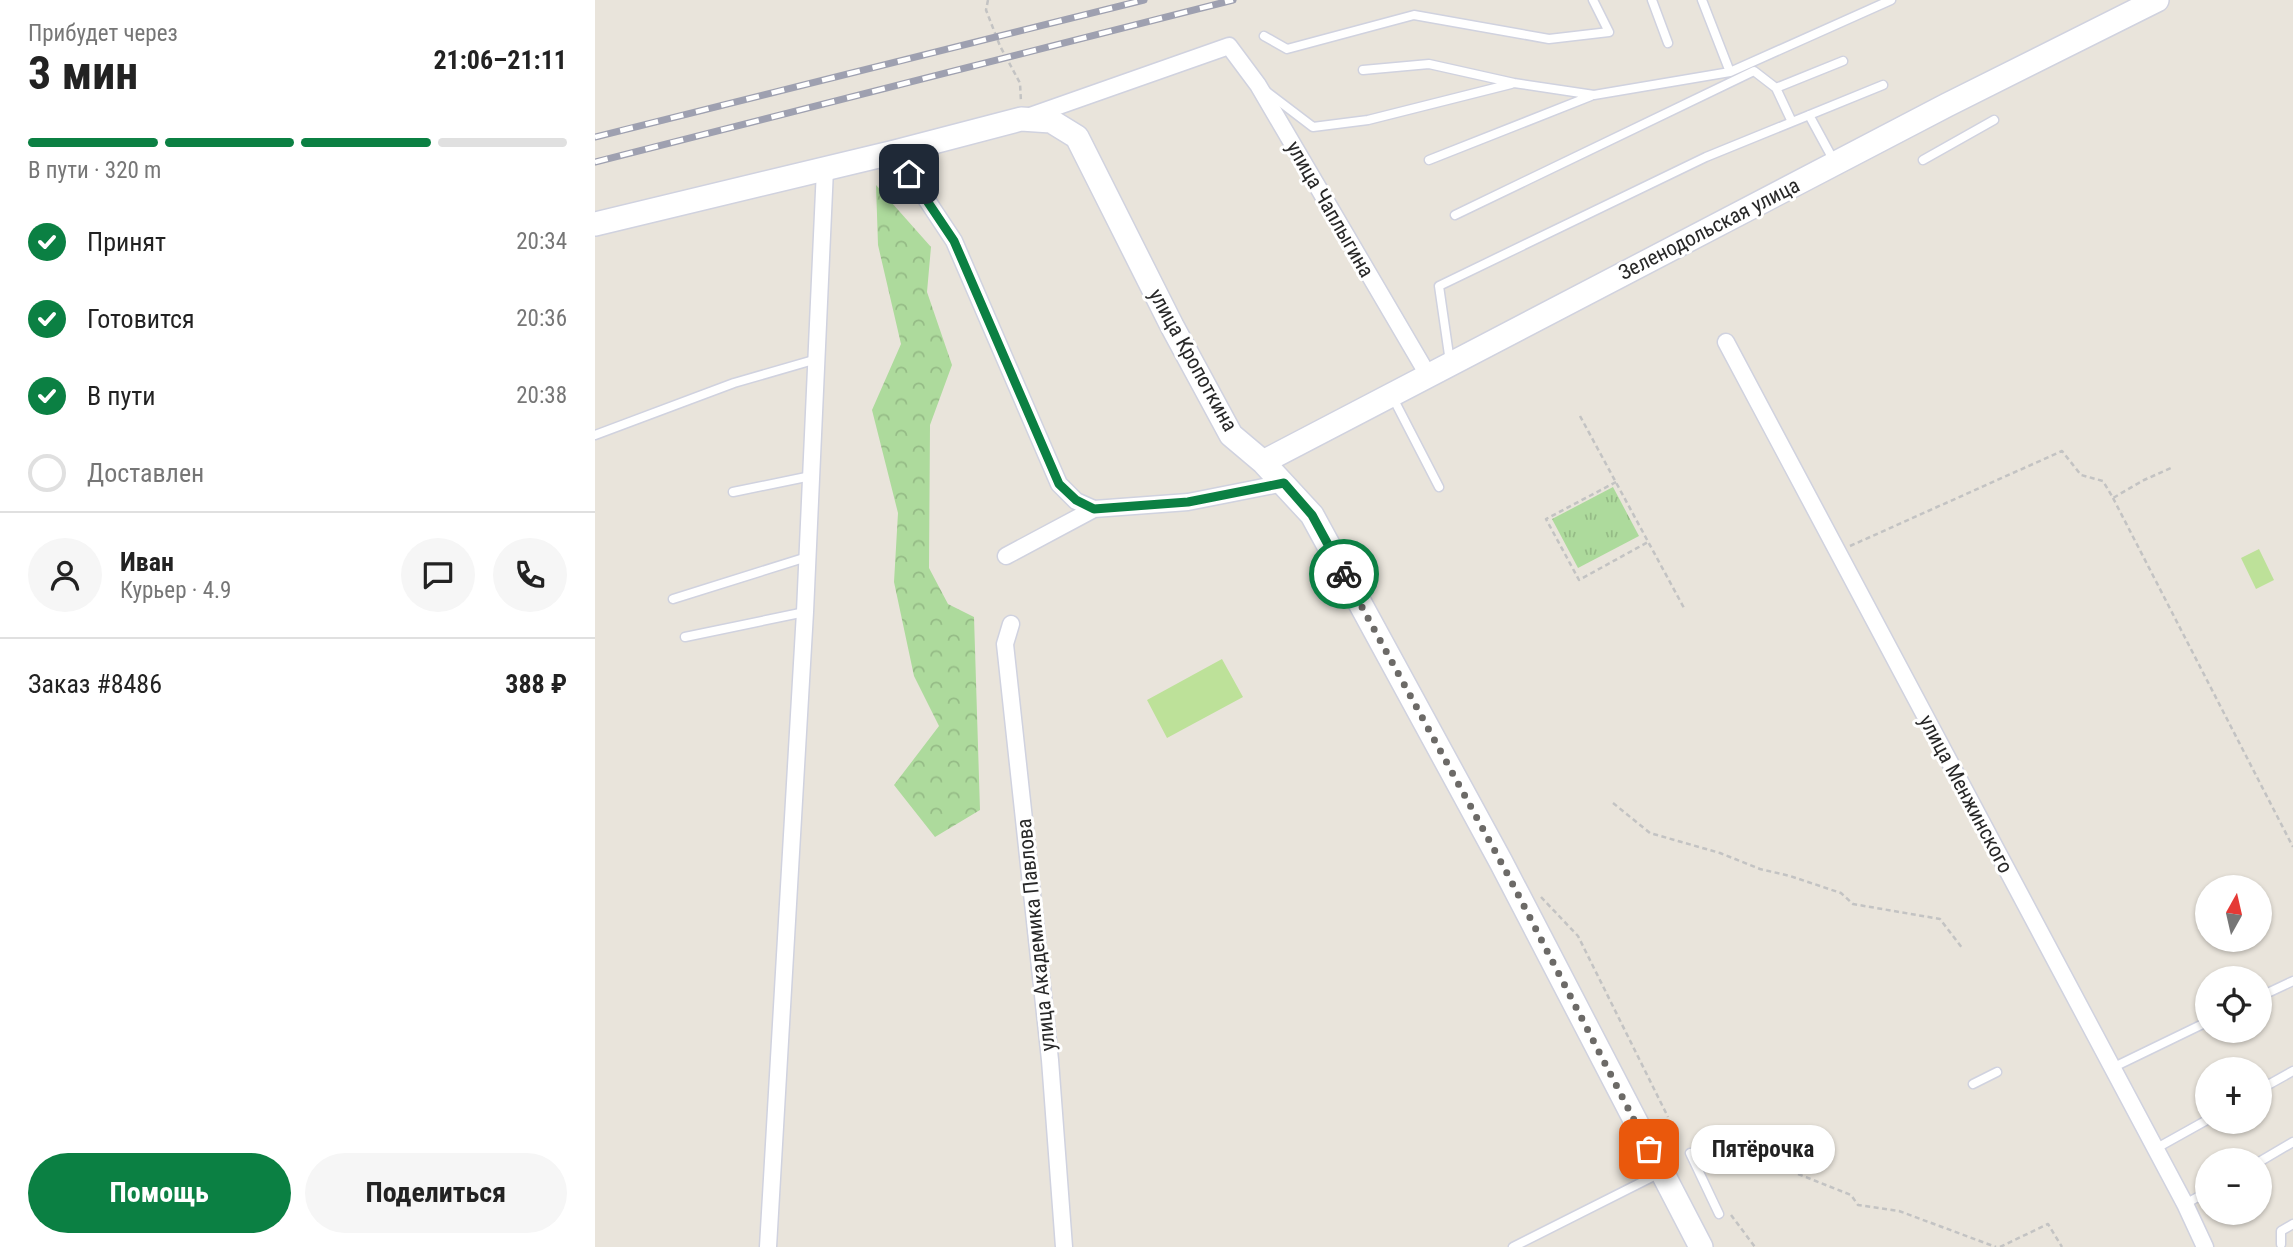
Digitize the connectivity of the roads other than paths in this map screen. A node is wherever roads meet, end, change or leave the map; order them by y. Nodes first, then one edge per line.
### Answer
1 (1593, 0) edge
2 (1652, 0) edge
3 (1702, 0) edge
4 (1891, 0) edge
5 (2157, 0) edge
6 (1264, 36) dead end
7 (1668, 43) dead end
8 (1843, 61) dead end
9 (1363, 70) dead end
10 (1730, 72) junction
11 (1514, 83) junction
12 (1258, 85) junction
13 (1882, 85) dead end
14 (1776, 88) junction
15 (1594, 95) junction
16 (1809, 115) junction
17 (1021, 119) junction
18 (1994, 120) dead end
19 (1792, 122) junction
20 (895, 152) junction
21 (1429, 160) dead end
22 (1923, 160) dead end
23 (1835, 163) junction
24 (825, 169) junction
25 (1455, 215) dead end
26 (595, 223) edge
27 (1726, 342) dead end
28 (817, 359) junction
29 (1450, 363) junction
30 (1428, 375) junction
31 (1392, 395) junction
32 (595, 435) edge
33 (1263, 462) junction
34 (811, 476) junction
35 (1284, 483) junction
36 (1439, 487) dead end
37 (733, 492) dead end
38 (1094, 509) junction
39 (1006, 556) dead end
40 (807, 557) junction
41 (673, 599) dead end
42 (805, 612) junction
43 (1011, 624) dead end
44 (685, 637) dead end
45 (2293, 981) edge
46 (2272, 991) edge
47 (2195, 1028) edge
48 (2112, 1068) junction
49 (2293, 1071) edge
50 (1997, 1072) dead end
51 (2272, 1083) edge
52 (1973, 1084) dead end
53 (2195, 1127) edge
54 (2293, 1142) edge
55 (2155, 1149) junction
56 (1690, 1153) dead end
57 (2272, 1154) edge
58 (1661, 1172) junction
59 (2195, 1199) edge
60 (2185, 1205) junction
61 (1723, 1212) road end
62 (2293, 1224) edge
63 (2281, 1244) dead end
64 (768, 1247) edge
65 (1064, 1247) edge
66 (1513, 1247) edge
67 (1701, 1247) edge
68 (2205, 1247) edge

1 - 6 lane
2 - 7 lane
3 - 10 lane
4 - 10 lane
5 - 23 street, Зеленодольская улица
8 - 14 lane
9 - 11 lane
10 - 15 lane
11 - 12 lane
11 - 15 lane
12 - 17 street, улица Чаплыгина
12 - 30 street, улица Чаплыгина
13 - 16 lane
14 - 19 lane
14 - 25 lane
15 - 21 lane
16 - 19 lane
16 - 23 lane
17 - 20 street
17 - 33 street, улица Кропоткина
18 - 22 lane
19 - 29 lane
20 - 24 street
20 - 38 street
23 - 29 street, Зеленодольская улица
24 - 26 street
24 - 28 street
27 - 48 street, улица Менжинского
28 - 32 lane
28 - 34 street
29 - 30 street, Зеленодольская улица
30 - 31 street, Зеленодольская улица
31 - 33 street, Зеленодольская улица
31 - 36 lane
33 - 35 street, улица Кропоткина
34 - 37 lane
34 - 40 street
35 - 38 street
35 - 58 street, улица Кропоткина
38 - 39 street
40 - 41 lane
40 - 42 street
42 - 44 lane
42 - 64 street
43 - 65 street, улица Академика Павлова
45 - 46 lane
47 - 48 lane
48 - 55 street, улица Менжинского
49 - 51 lane
50 - 52 lane
53 - 55 lane
54 - 57 lane
55 - 60 street, улица Менжинского
56 - 61 lane
58 - 66 lane
58 - 67 street, улица Кропоткина
59 - 60 lane
60 - 68 street, улица Менжинского
62 - 63 lane

